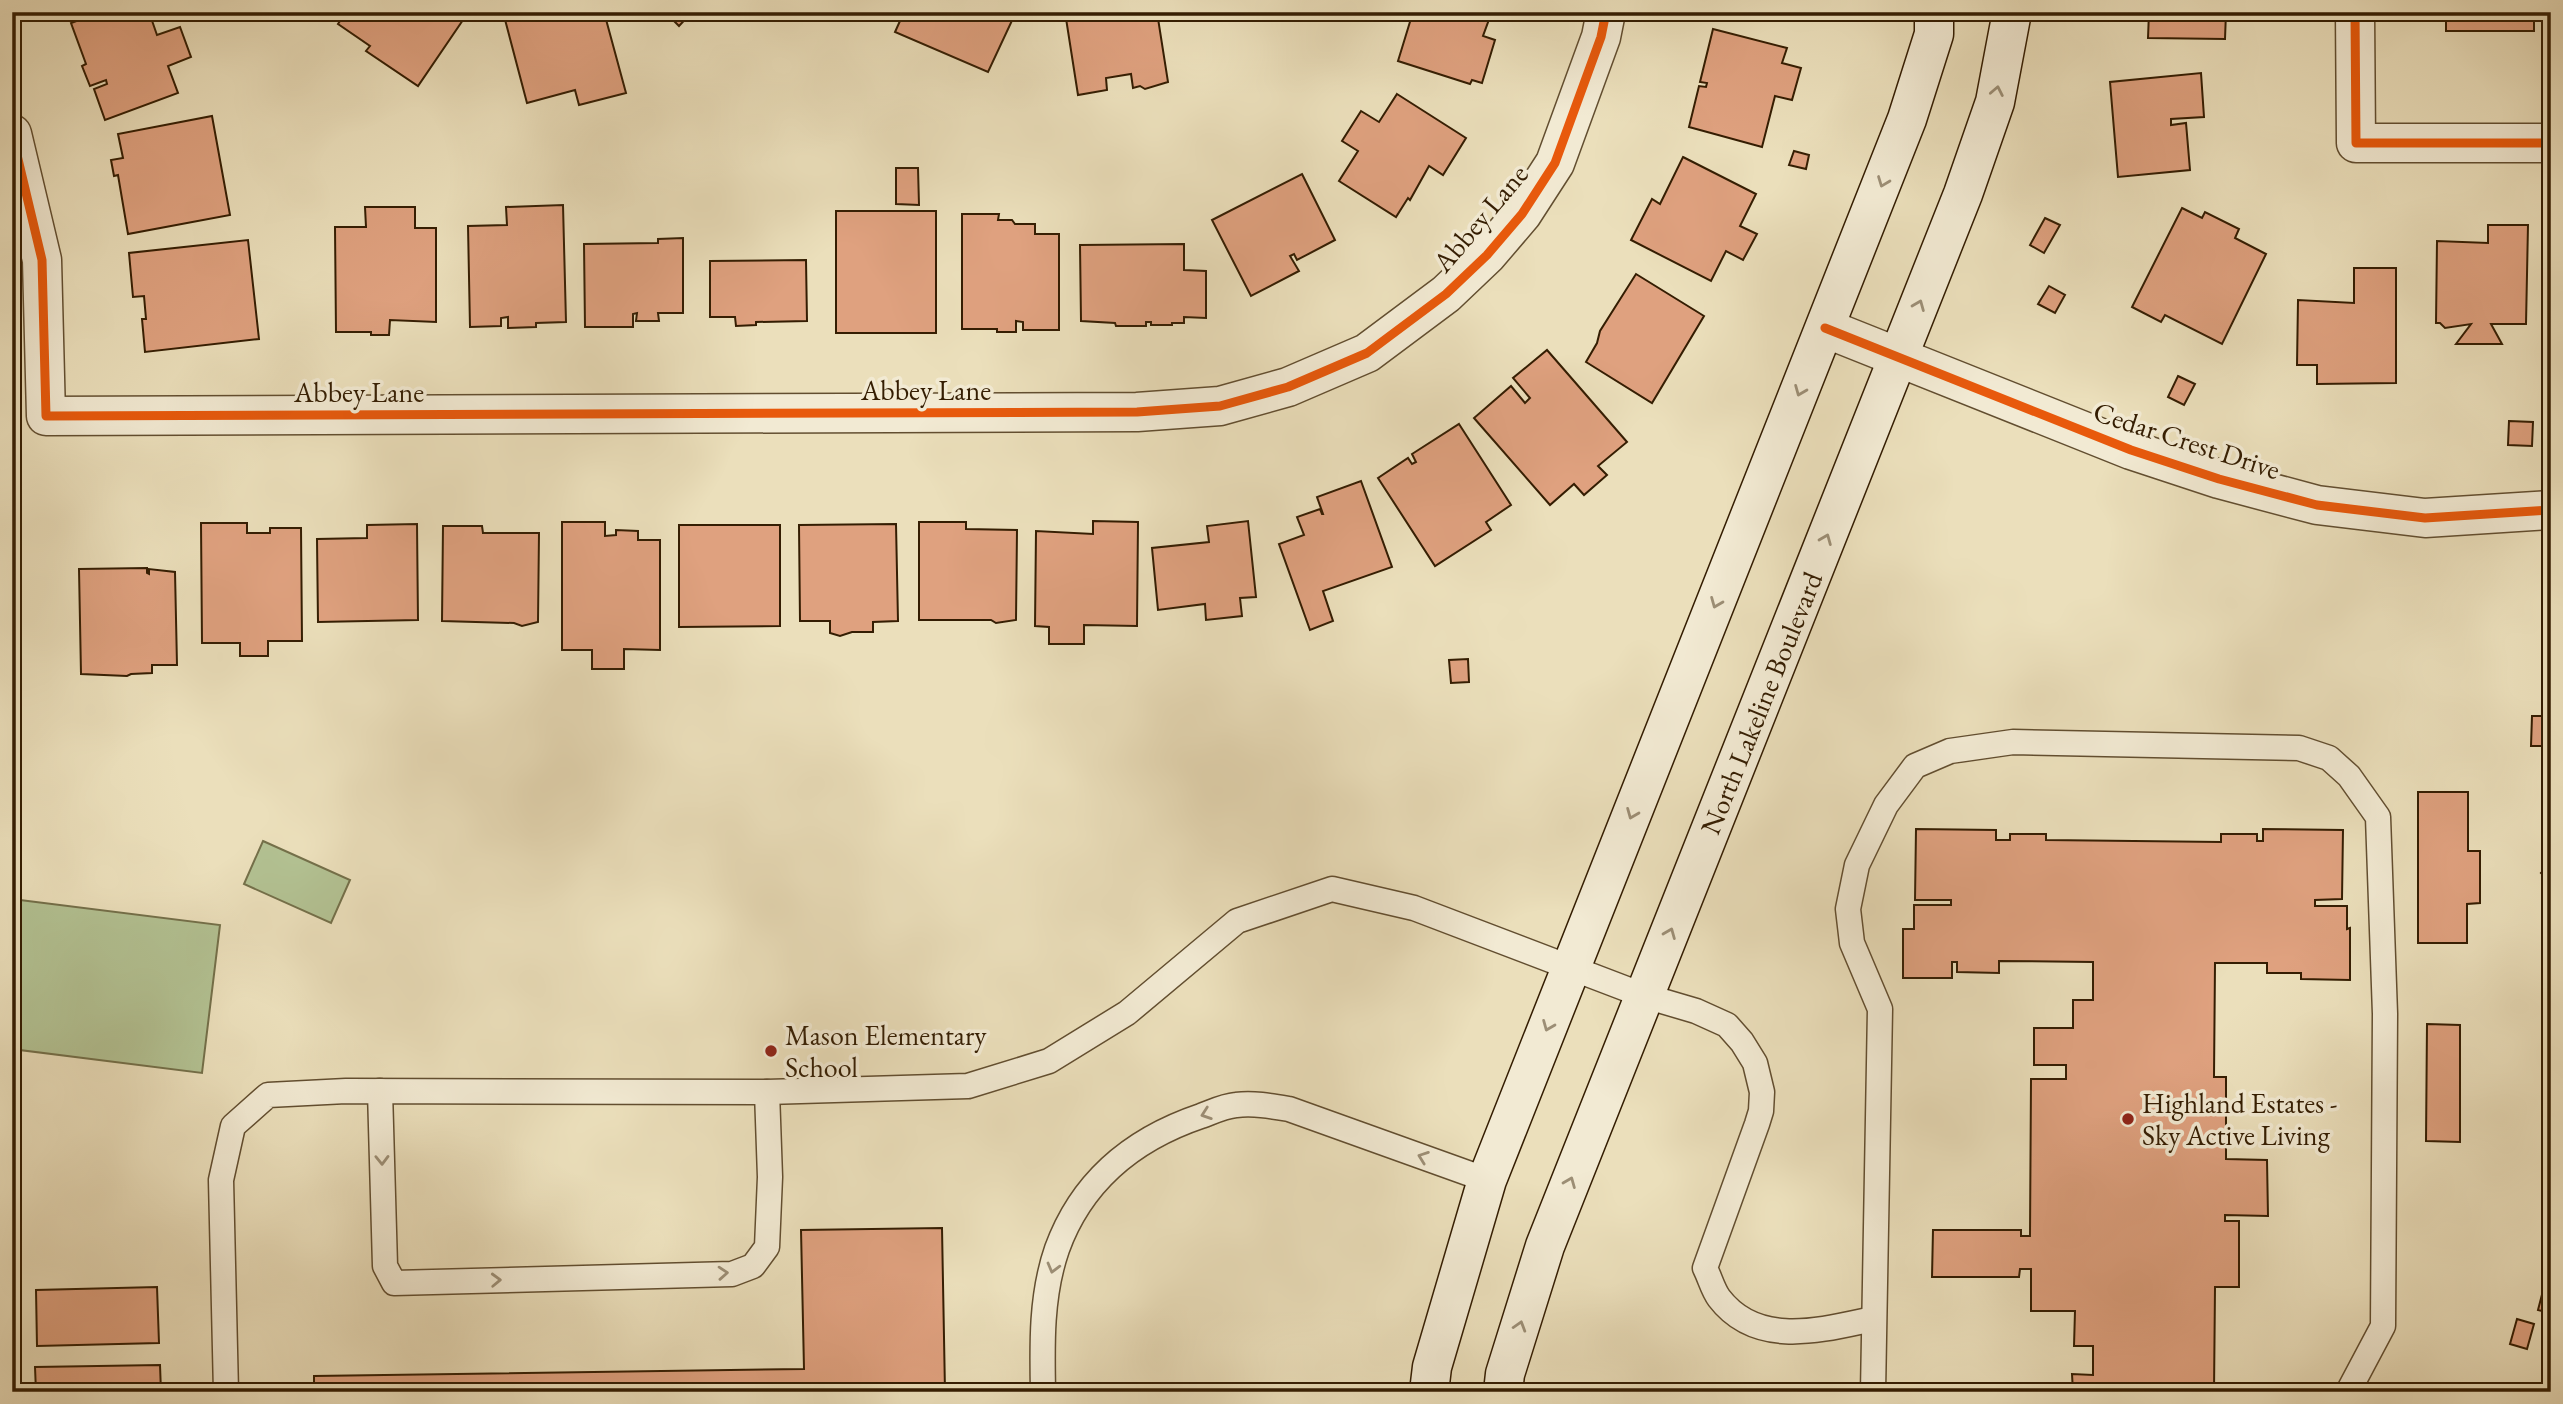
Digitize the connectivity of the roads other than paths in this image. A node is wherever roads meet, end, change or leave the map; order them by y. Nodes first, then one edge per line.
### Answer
1 (1606, 12) edge
2 (1934, 12) edge
3 (2012, 12) edge
4 (2355, 12) edge
5 (12, 134) edge
6 (2551, 143) edge
7 (1825, 328) junction
8 (1898, 358) junction
9 (2551, 510) edge
10 (1571, 968) junction
11 (1645, 996) junction
12 (380, 1091) junction
13 (767, 1092) junction
14 (1487, 1180) junction
15 (1872, 1319) junction
16 (226, 1392) edge
17 (1043, 1392) edge
18 (1429, 1392) edge
19 (1503, 1392) edge
20 (1872, 1392) edge
21 (2348, 1392) edge

1 - 5 street, Abbey Lane
2 -> 7 street
8 -> 3 street, North Lakeline Boulevard
4 - 6 street
7 - 8 street, Cedar Crest Drive
7 -> 10 street
8 - 9 street, Cedar Crest Drive
11 -> 8 street, North Lakeline Boulevard
10 - 11 lane
10 - 13 lane
10 -> 14 street
11 - 15 lane
19 -> 11 street, North Lakeline Boulevard
12 - 13 lane
12 -> 13 lane
12 - 16 lane
14 -> 17 lane
14 - 18 street
15 - 20 lane
15 - 21 lane

